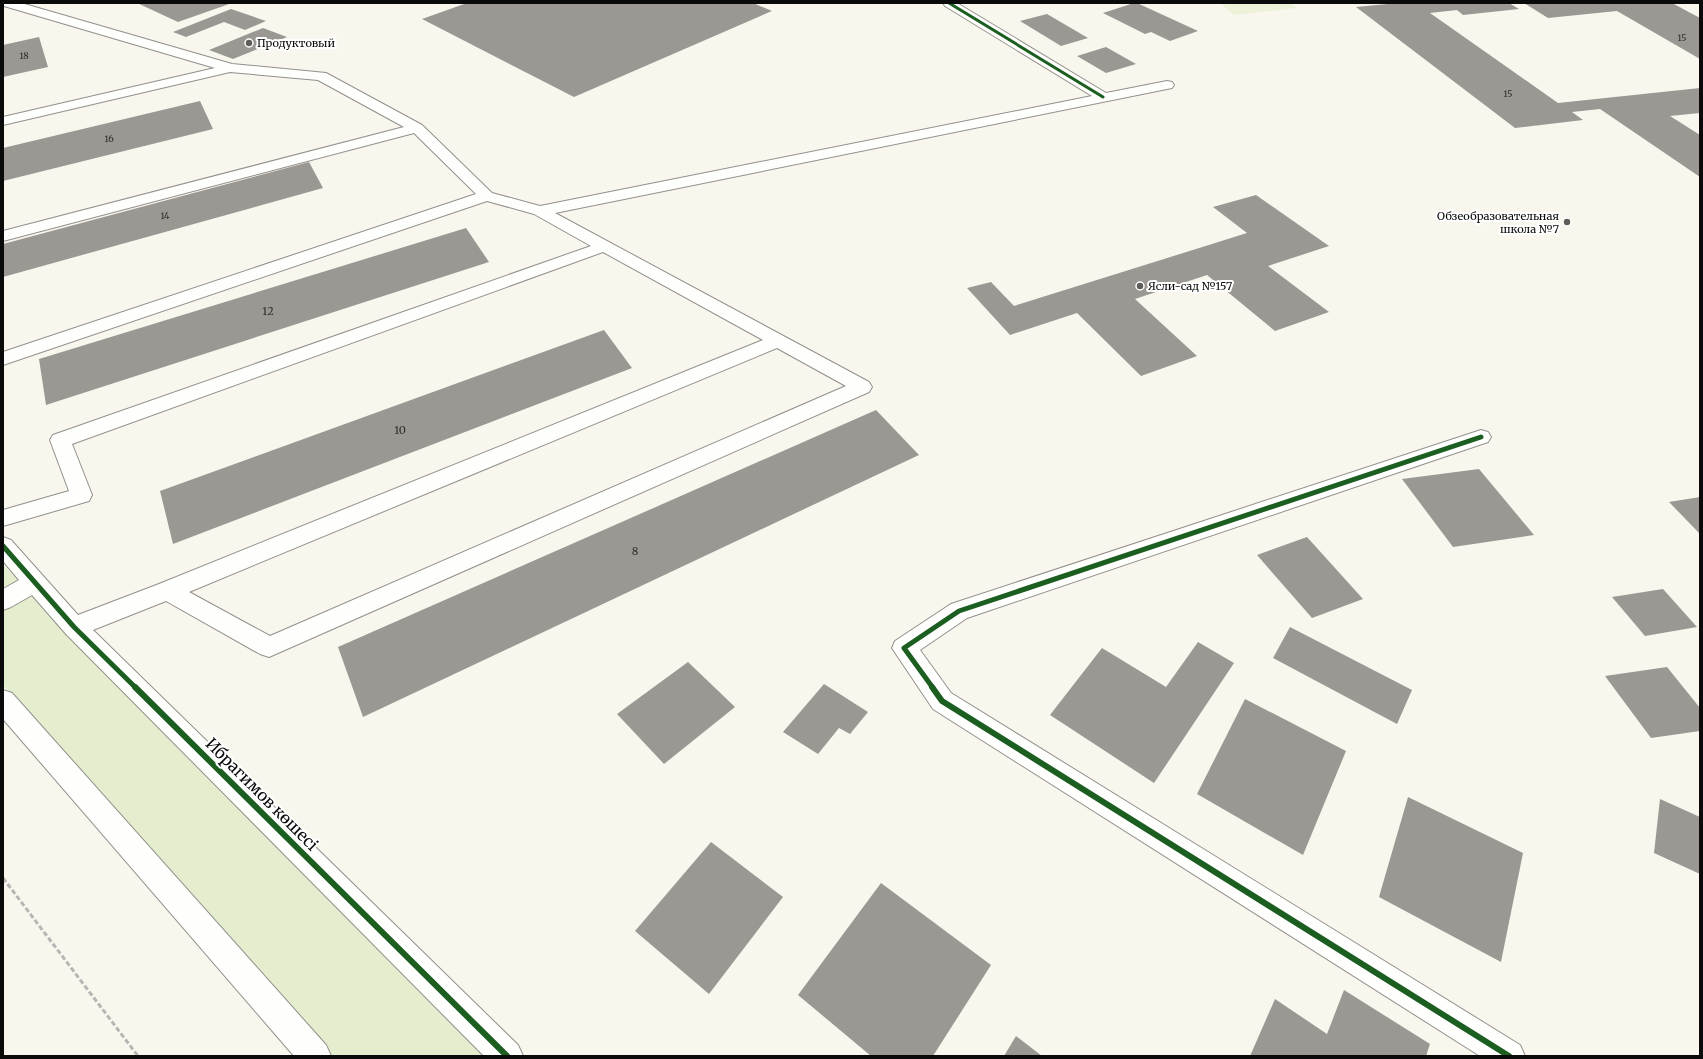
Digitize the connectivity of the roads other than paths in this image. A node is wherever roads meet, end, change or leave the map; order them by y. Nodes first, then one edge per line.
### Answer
1 (8, 3) edge
2 (949, 3) edge
3 (231, 68) junction
4 (1168, 85) dead end
5 (1103, 97) junction
6 (3, 121) edge
7 (417, 128) junction
8 (487, 196) junction
9 (540, 211) junction
10 (3, 236) edge
11 (603, 247) junction
12 (778, 341) junction
13 (3, 359) edge
14 (1481, 437) dead end
15 (3, 518) edge
16 (3, 546) edge
17 (34, 582) junction
18 (167, 591) junction
19 (3, 600) edge
20 (74, 627) junction
21 (3, 700) edge
22 (315, 1056) edge
23 (507, 1056) edge
24 (1509, 1056) edge

1 - 3 street
2 - 5 street
3 - 6 street
3 - 7 street
4 - 5 street
5 - 9 street
7 - 8 street
7 - 10 street
8 - 9 street
8 - 13 street
9 - 11 street
11 - 12 street
11 - 15 street
12 - 18 street
12 - 18 street
14 - 24 street
16 - 17 street, Ибрагимов көшесі
17 - 19 street
17 - 20 street, Ибрагимов көшесі
18 - 20 street
20 - 23 street, Ибрагимов көшесі
21 - 22 street

